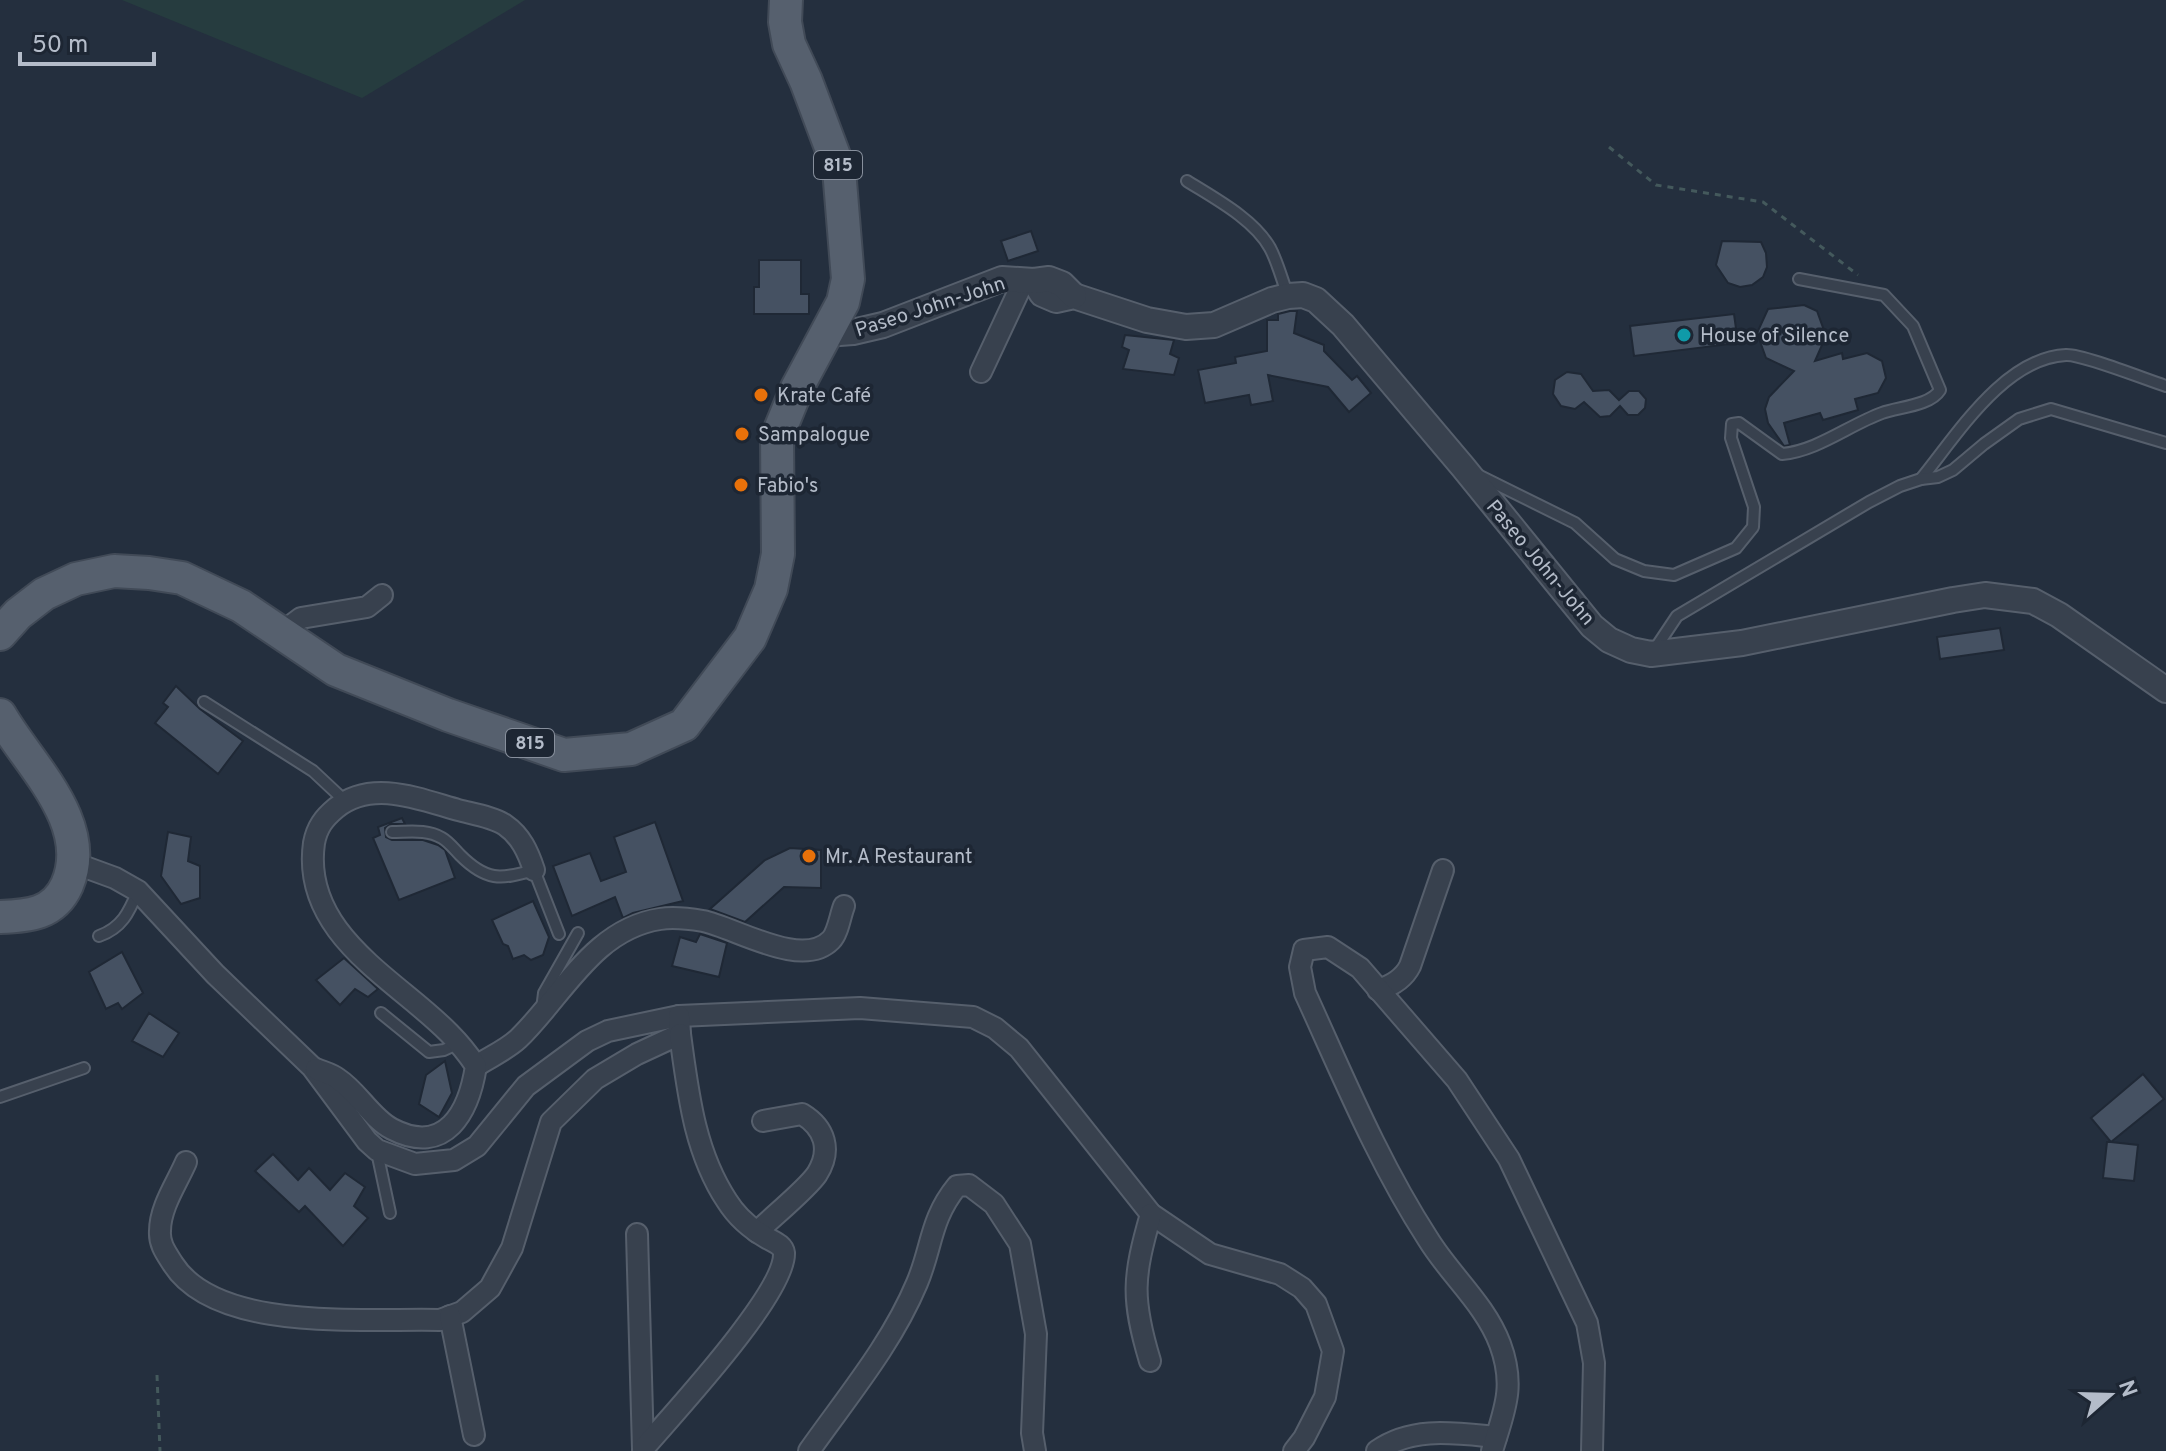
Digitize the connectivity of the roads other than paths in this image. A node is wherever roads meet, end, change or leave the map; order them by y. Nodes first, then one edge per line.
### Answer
1 (786, 0) edge
2 (1187, 181) dead end
3 (1799, 279) dead end
4 (1029, 280) junction
5 (1288, 296) junction
6 (826, 334) junction
7 (981, 372) dead end
8 (2166, 386) edge
9 (2166, 443) edge
10 (1463, 467) junction
11 (1921, 479) junction
12 (382, 595) dead end
13 (0, 634) edge
14 (286, 637) junction
15 (1651, 654) junction
16 (2166, 690) edge
17 (204, 702) dead end
18 (0, 715) edge
19 (345, 801) junction
20 (392, 832) dead end
21 (74, 863) junction
22 (534, 870) junction
23 (1443, 870) dead end
24 (138, 891) junction
25 (844, 906) dead end
26 (0, 917) edge
27 (578, 933) dead end
28 (559, 934) dead end
29 (99, 936) dead end
30 (1378, 990) junction
31 (542, 1011) junction
32 (381, 1013) dead end
33 (680, 1025) junction
34 (459, 1043) junction
35 (476, 1066) junction
36 (312, 1067) junction
37 (84, 1068) dead end
38 (0, 1097) edge
39 (763, 1121) dead end
40 (377, 1150) junction
41 (186, 1162) dead end
42 (390, 1213) dead end
43 (1151, 1214) junction
44 (757, 1232) junction
45 (637, 1234) dead end
46 (450, 1316) junction
47 (1150, 1361) dead end
48 (474, 1435) dead end
49 (1494, 1444) edge
50 (809, 1451) edge
51 (1035, 1451) edge
52 (1294, 1451) edge
53 (1377, 1451) edge
54 (1592, 1451) edge

1 - 6 main road, 815
2 - 5 lane
3 - 10 lane
4 - 5 street, Paseo John-John
4 - 6 street, Paseo John-John
4 - 7 street
5 - 10 street, Paseo John-John
6 - 14 main road, 815
8 - 11 lane
9 - 11 lane
10 - 15 street, Paseo John-John
11 - 15 lane
12 - 14 street
13 - 14 main road, 815
15 - 16 street, Paseo John-John
17 - 19 lane
18 - 21 main road
19 - 22 street
19 - 34 street
20 - 22 lane
21 - 24 street
21 - 26 main road
22 - 28 lane
23 - 30 street
24 - 29 lane
24 - 36 street
25 - 31 street
27 - 31 lane
30 - 49 street
30 - 54 street
31 - 35 street
32 - 34 lane
33 - 40 street
33 - 43 street
33 - 44 street
33 - 46 street
34 - 35 street
35 - 36 street
36 - 40 street
37 - 38 lane
39 - 44 street
40 - 42 lane
41 - 46 street
43 - 47 street
43 - 52 street
44 - 45 street
46 - 48 street
49 - 53 street
50 - 51 street

